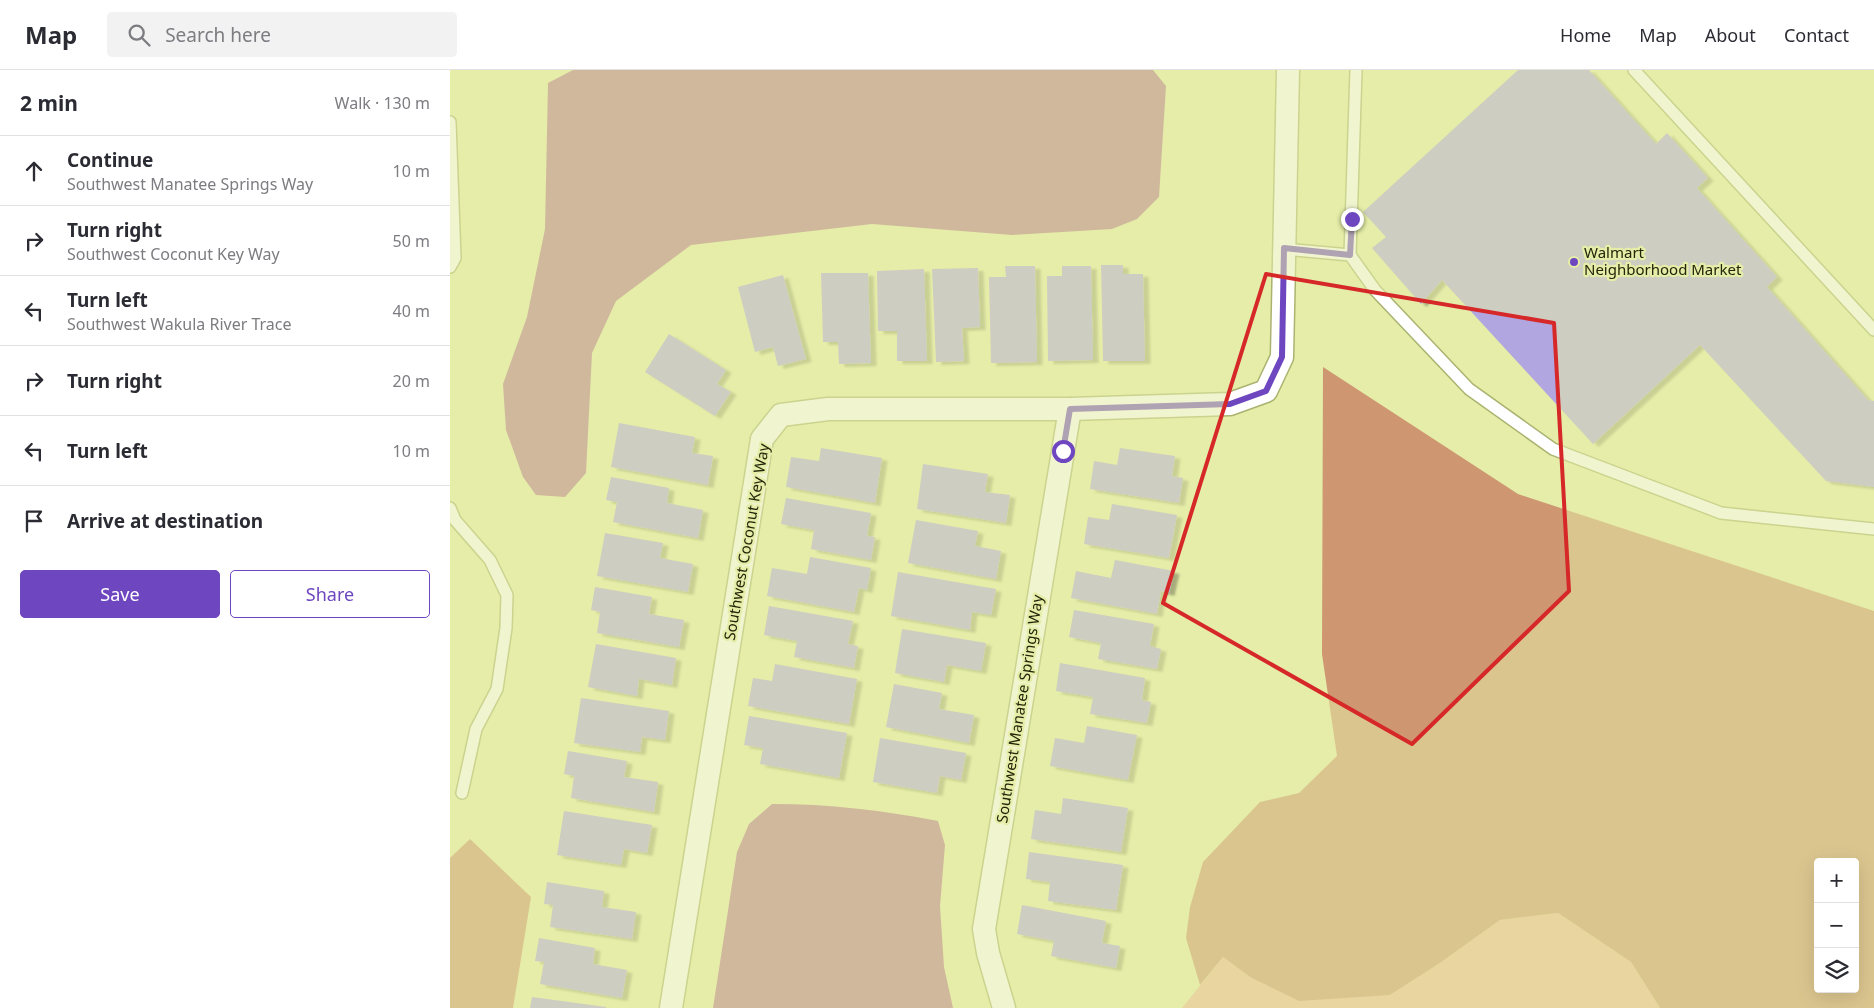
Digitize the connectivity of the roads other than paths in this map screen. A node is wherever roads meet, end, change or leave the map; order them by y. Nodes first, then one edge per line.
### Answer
1 (1288, 70) edge
2 (1356, 70) edge
3 (1634, 70) edge
4 (450, 122) edge
5 (1284, 248) junction
6 (1350, 255) junction
7 (450, 267) edge
8 (1874, 330) edge
9 (1070, 409) junction
10 (450, 508) edge
11 (1874, 530) edge
12 (462, 793) dead end
13 (671, 1008) edge
14 (1004, 1008) edge

1 - 5 street
2 - 6 lane
3 - 8 lane
4 - 7 lane
5 - 6 lane
5 - 9 street, Southwest Coconut Key Way
6 - 11 lane
9 - 13 street, Southwest Coconut Key Way
9 - 14 street, Southwest Manatee Springs Way
10 - 12 lane

